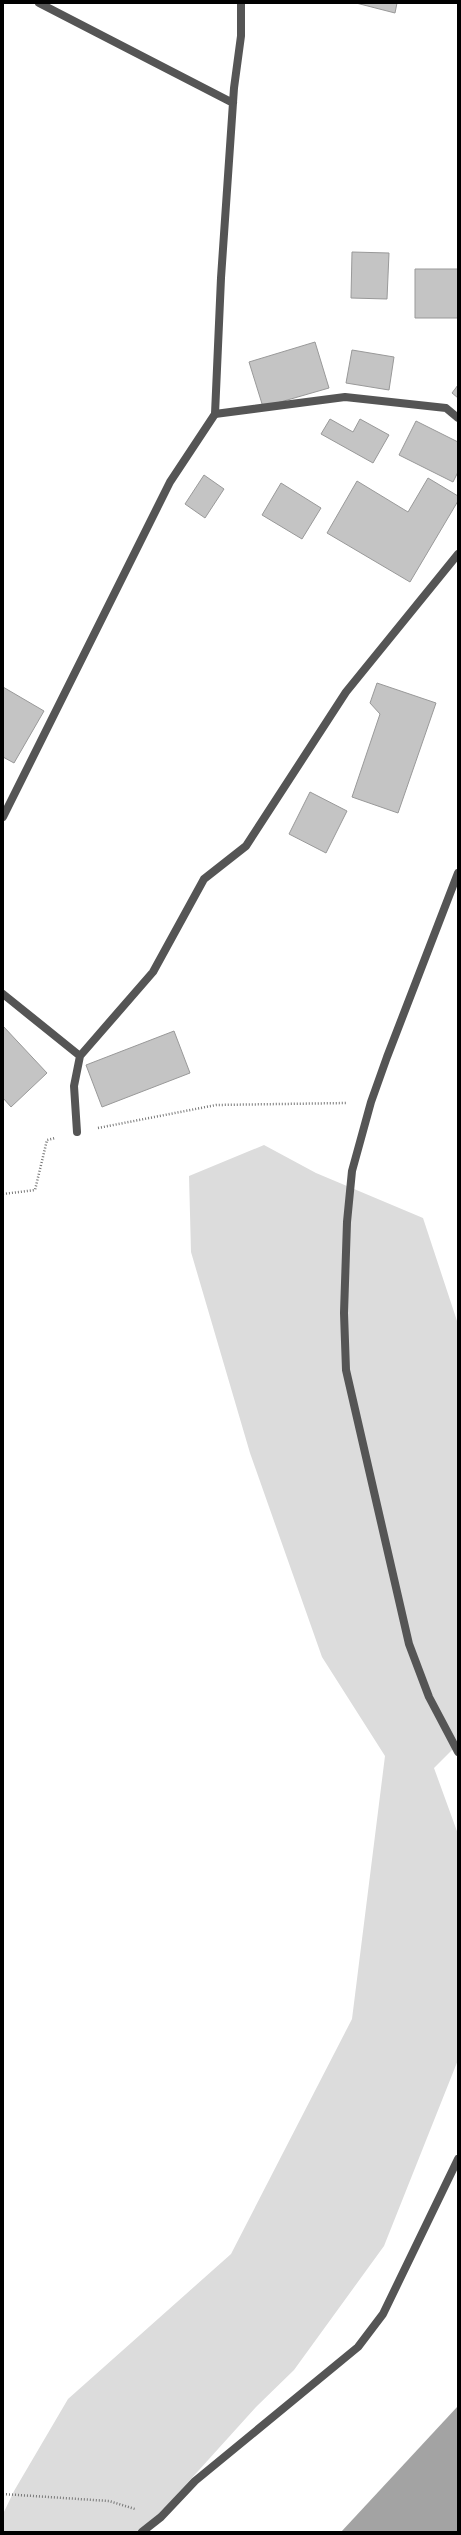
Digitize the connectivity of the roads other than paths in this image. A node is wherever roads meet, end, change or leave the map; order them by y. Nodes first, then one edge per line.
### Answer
1 (40, 3) edge
2 (241, 3) edge
3 (234, 102) junction
4 (215, 414) junction
5 (458, 418) edge
6 (458, 554) edge
7 (3, 817) edge
8 (458, 872) edge
9 (3, 994) edge
10 (80, 1056) junction
11 (78, 1132) road end
12 (458, 1752) edge
13 (458, 2158) edge
14 (142, 2532) edge

1 - 3 street
2 - 3 street
3 - 4 street
4 - 5 street
4 - 7 street
6 - 10 street
8 - 12 street
9 - 10 street
10 - 11 street
13 - 14 street

